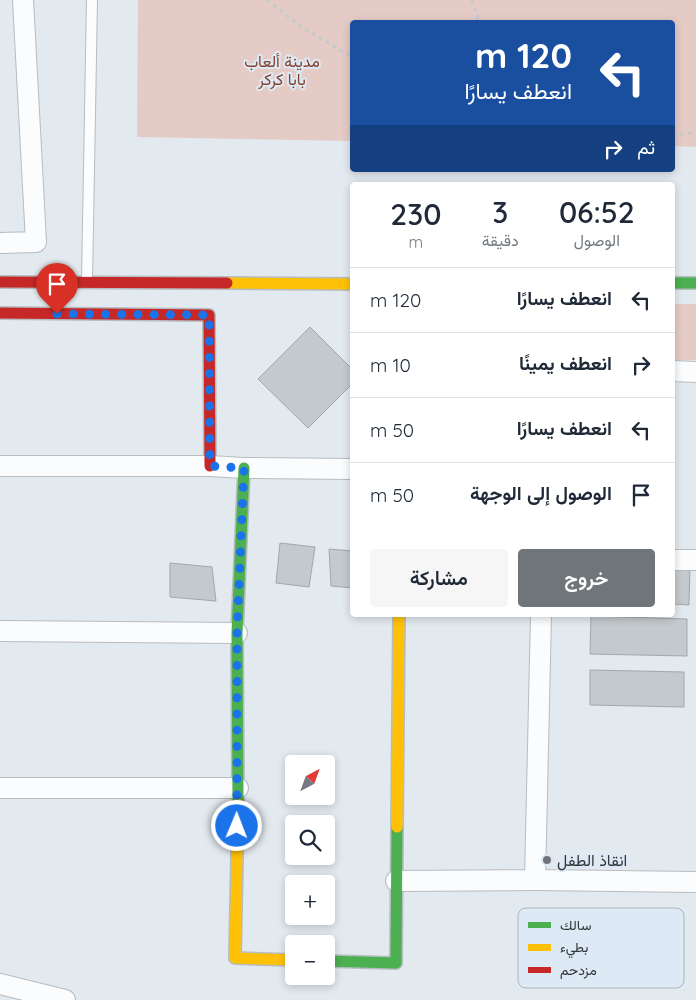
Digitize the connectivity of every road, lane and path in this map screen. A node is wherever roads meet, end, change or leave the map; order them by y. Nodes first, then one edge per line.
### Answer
1 (23, 0) edge
2 (92, 0) edge
3 (267, 0) edge
4 (472, 0) edge
5 (478, 20) edge
6 (350, 55) edge
7 (696, 132) edge
8 (675, 136) edge
9 (0, 243) edge
10 (0, 282) edge
11 (88, 283) junction
12 (675, 283) edge
13 (696, 283) edge
14 (350, 284) edge
15 (0, 313) edge
16 (675, 371) edge
17 (696, 372) edge
18 (0, 466) edge
19 (210, 466) junction
20 (244, 468) junction
21 (350, 469) edge
22 (675, 560) edge
23 (696, 560) edge
24 (399, 617) edge
25 (541, 617) edge
26 (0, 631) edge
27 (237, 633) junction
28 (0, 788) edge
29 (238, 788) junction
30 (535, 880) junction
31 (396, 881) junction
32 (696, 882) edge
33 (285, 960) edge
34 (335, 961) edge
35 (0, 984) edge
36 (25, 995) edge
37 (65, 1000) edge

1 - 9 street
2 - 11 lane
3 - 6 path
4 - 5 path
7 - 8 path
10 - 11 street
11 - 14 street
12 - 13 street
15 - 19 street
16 - 17 street
18 - 19 street
19 - 20 street
20 - 21 street
20 - 27 street
22 - 23 street
24 - 31 street
25 - 30 street
26 - 27 street
27 - 29 street
28 - 29 street
29 - 33 street
30 - 31 street
30 - 32 street
31 - 34 street
35 - 36 street
36 - 37 street

